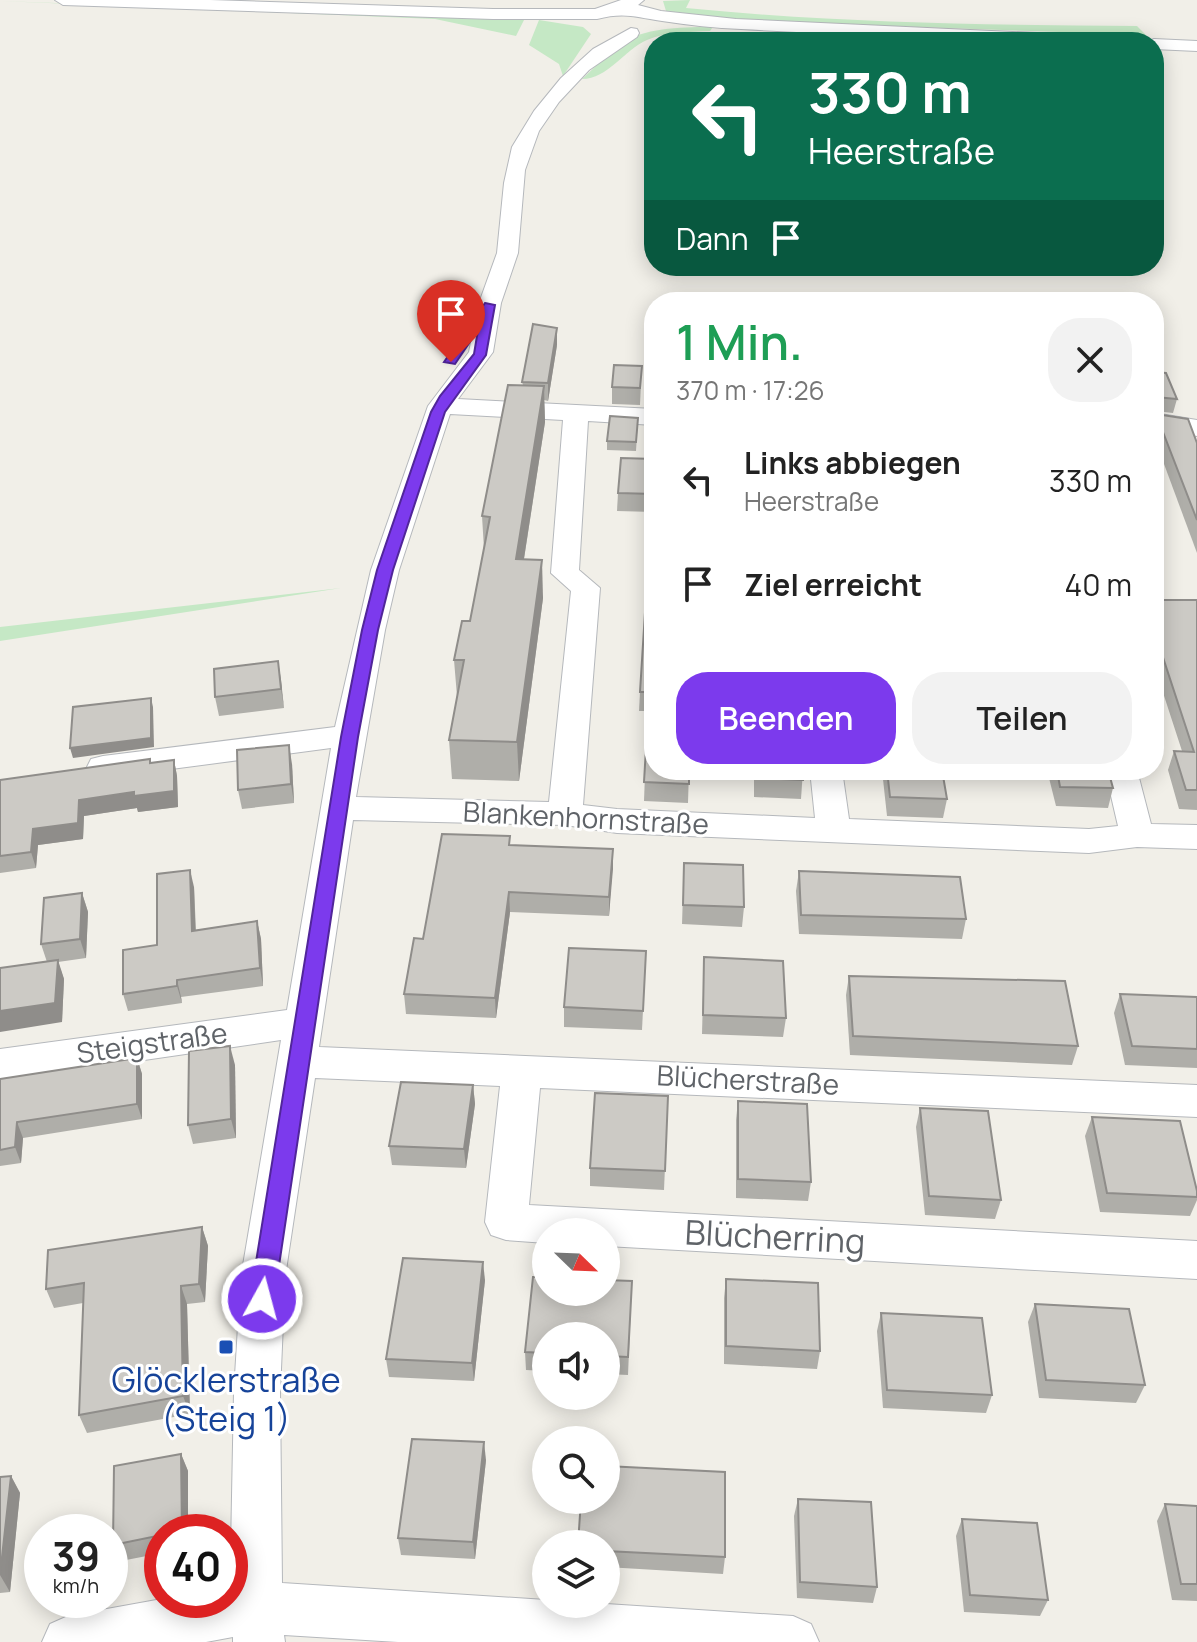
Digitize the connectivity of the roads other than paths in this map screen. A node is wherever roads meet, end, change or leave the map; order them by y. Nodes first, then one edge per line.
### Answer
1 (63, 0) edge
2 (636, 0) edge
3 (615, 10) junction
4 (658, 14) edge
5 (597, 23) junction
6 (907, 32) edge
7 (631, 33) junction
8 (1164, 44) edge
9 (1197, 46) edge
10 (579, 70) junction
11 (442, 403) junction
12 (576, 416) junction
13 (644, 417) edge
14 (1164, 422) edge
15 (1197, 428) edge
16 (349, 737) junction
17 (71, 771) edge
18 (827, 780) edge
19 (1123, 780) edge
20 (340, 808) junction
21 (565, 814) junction
22 (833, 830) junction
23 (1137, 835) junction
24 (1197, 837) edge
25 (301, 1042) junction
26 (0, 1065) edge
27 (522, 1070) junction
28 (1197, 1101) edge
29 (1197, 1260) edge
30 (258, 1624) edge
31 (646, 1638) edge
32 (68, 1642) edge
33 (793, 1642) edge

1 - 5 street
2 - 3 street
3 - 4 street
3 - 5 street
4 - 6 street
4 - 7 street
5 - 7 street
5 - 10 street
7 - 10 street
8 - 9 street
10 - 11 street
11 - 12 street
11 - 16 street
12 - 13 street
12 - 21 street
14 - 15 street
16 - 17 street
16 - 20 street
18 - 22 street
19 - 23 street
20 - 21 street, Blankenhornstraße
20 - 25 street
21 - 22 street, Blankenhornstraße
22 - 23 street, Blankenhornstraße
23 - 24 street, Blankenhornstraße
25 - 26 street, Steigstraße
25 - 27 street, Blücherstraße
25 - 30 street
27 - 28 street, Blücherstraße
27 - 29 street, Blücherring
30 - 31 street
30 - 32 street
31 - 33 street

